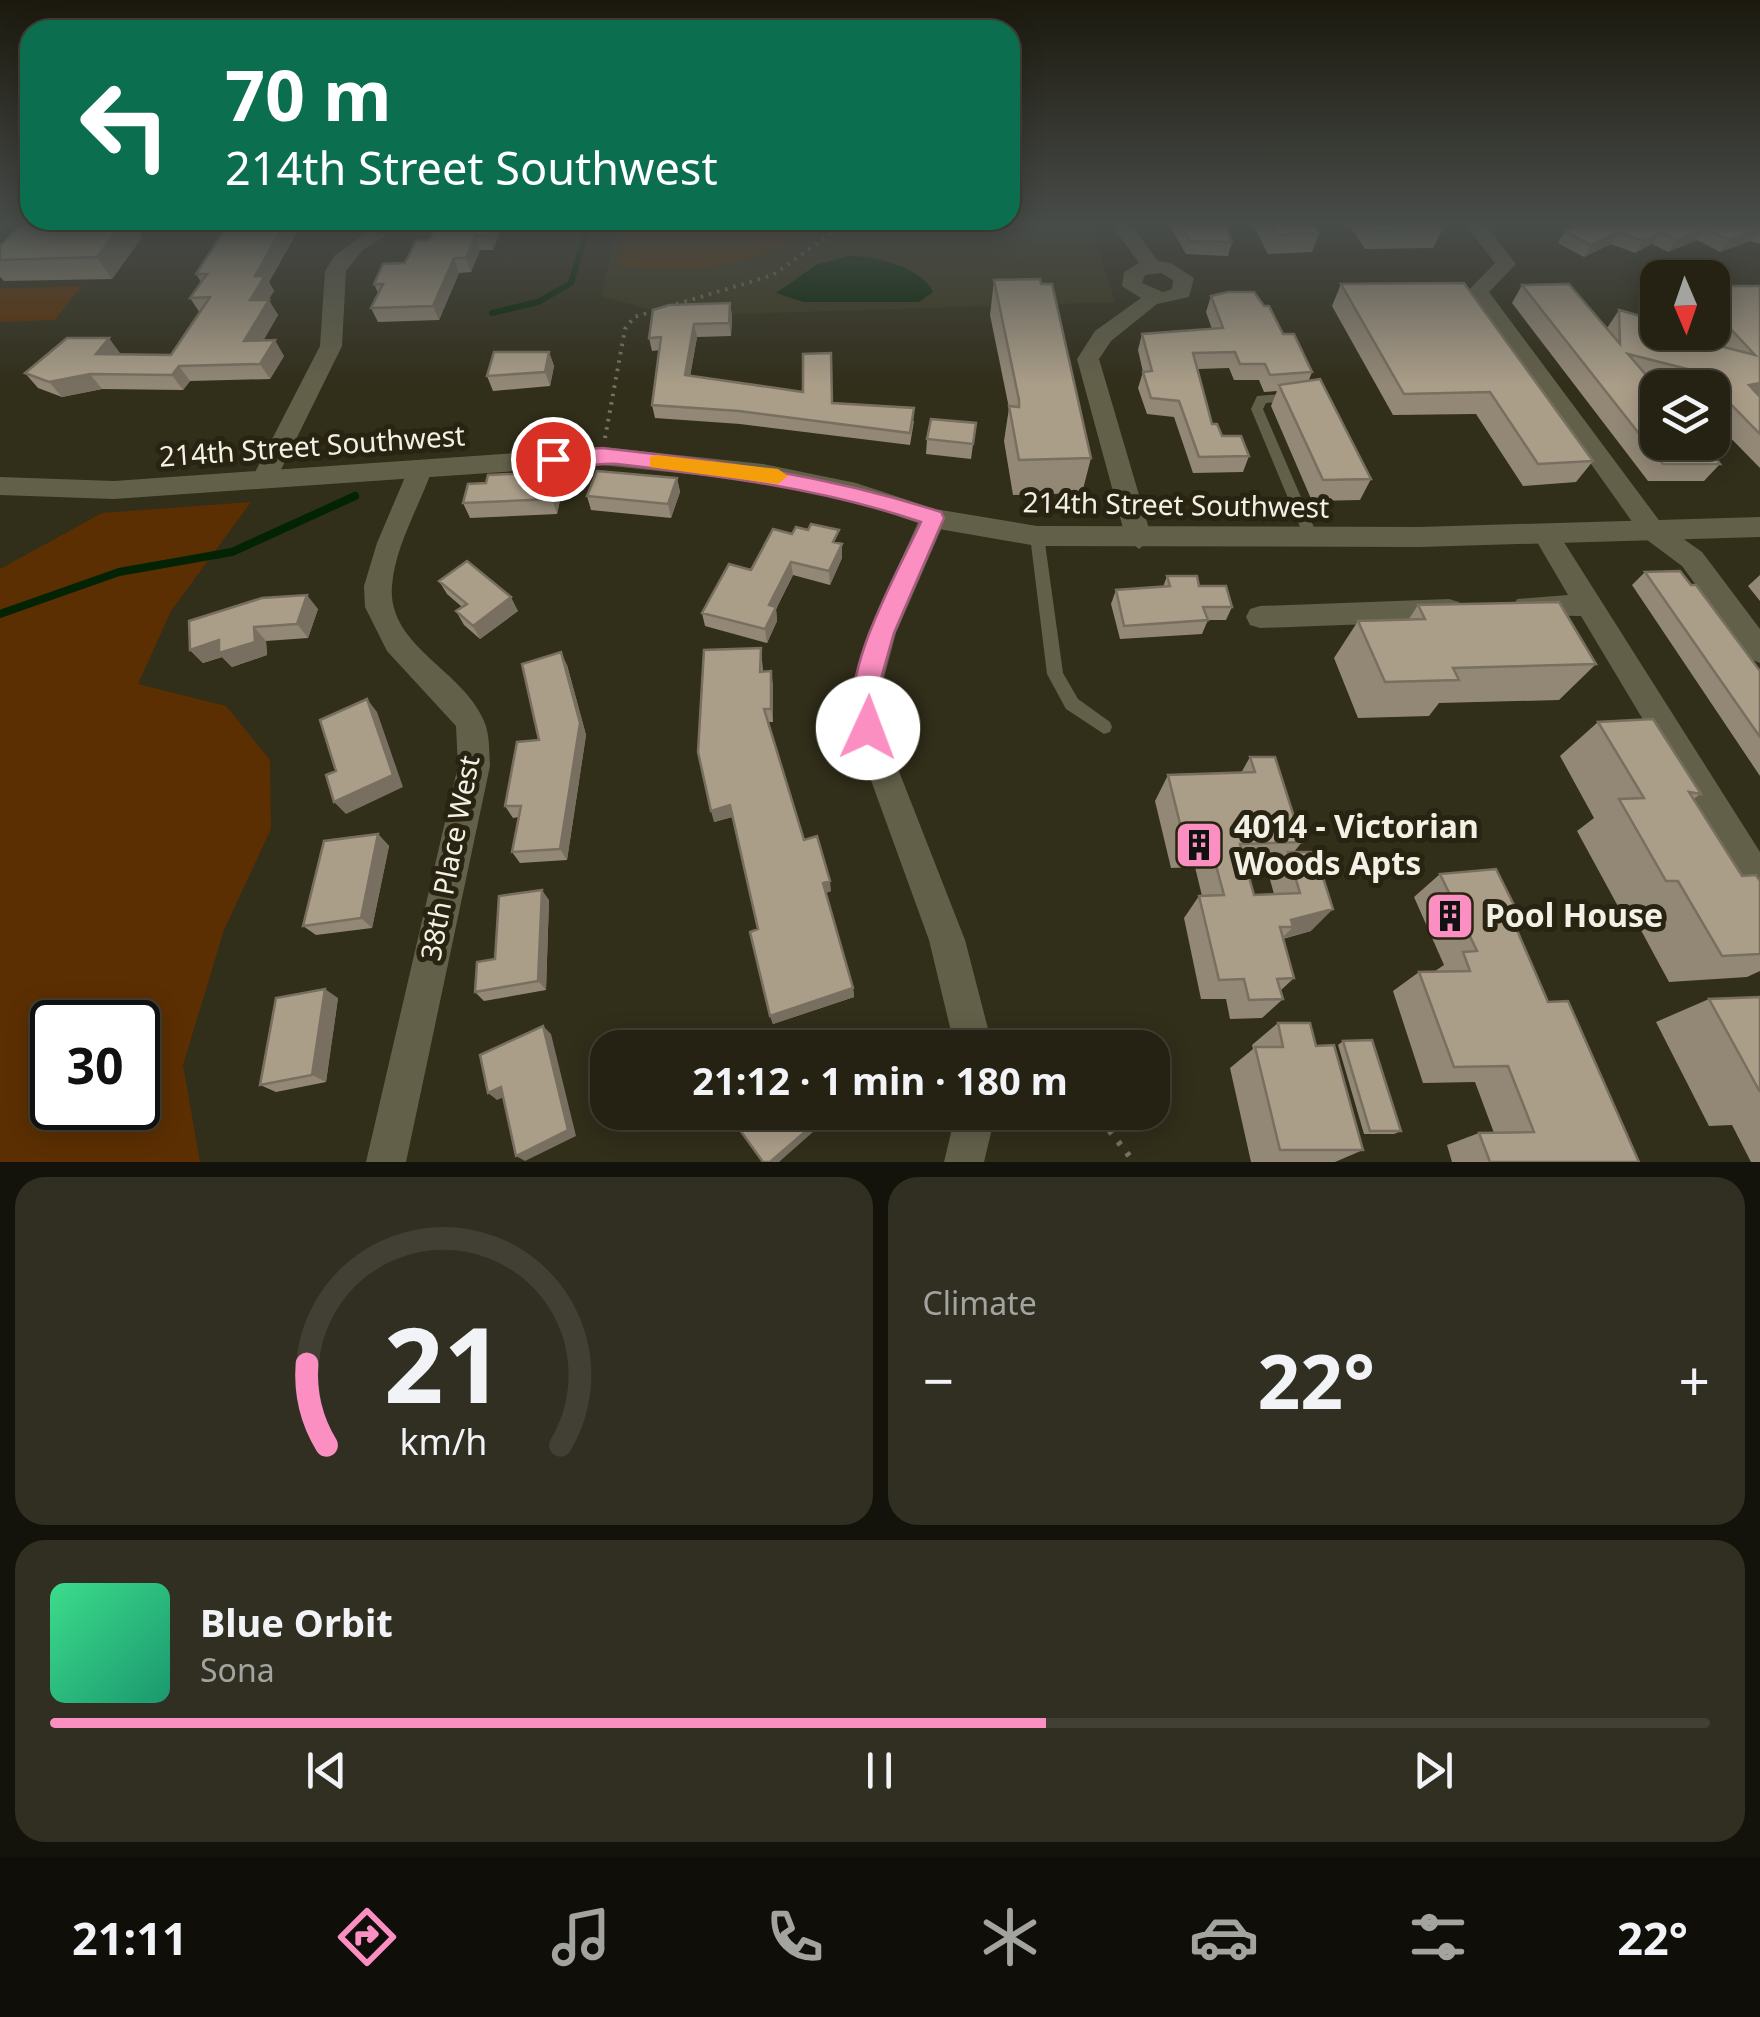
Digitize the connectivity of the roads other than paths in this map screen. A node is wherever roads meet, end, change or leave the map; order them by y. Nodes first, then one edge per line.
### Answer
1 (332, 277) edge
2 (1132, 277) edge
3 (1179, 277) edge
4 (1492, 277) edge
5 (1152, 297) junction
6 (1302, 396) edge
7 (420, 470) junction
8 (264, 480) junction
9 (0, 486) edge
10 (933, 518) junction
11 (1760, 528) edge
12 (1652, 530) junction
13 (1546, 535) junction
14 (1037, 536) junction
15 (1139, 539) junction
16 (1312, 539) junction
17 (1589, 605) junction
18 (1260, 617) dead end
19 (1760, 651) edge
20 (1104, 727) dead end
21 (1760, 883) edge
22 (970, 1030) edge
23 (972, 1130) edge
24 (386, 1162) edge
25 (964, 1162) edge

1 - 8 street
2 - 5 street
3 - 5 street
4 - 12 street
5 - 15 street
6 - 16 lane
7 - 8 street, 214th Street Southwest
7 - 10 street, 214th Street Southwest
7 - 24 street, 38th Place West
8 - 9 street, 214th Street Southwest
10 - 14 street, 214th Street Southwest
10 - 22 street
11 - 12 street, 214th Street Southwest
12 - 13 street, 214th Street Southwest
12 - 19 street
13 - 16 street, 214th Street Southwest
13 - 17 street
14 - 15 street, 214th Street Southwest
14 - 20 lane
15 - 16 street, 214th Street Southwest
17 - 18 street
17 - 21 street
23 - 25 street

